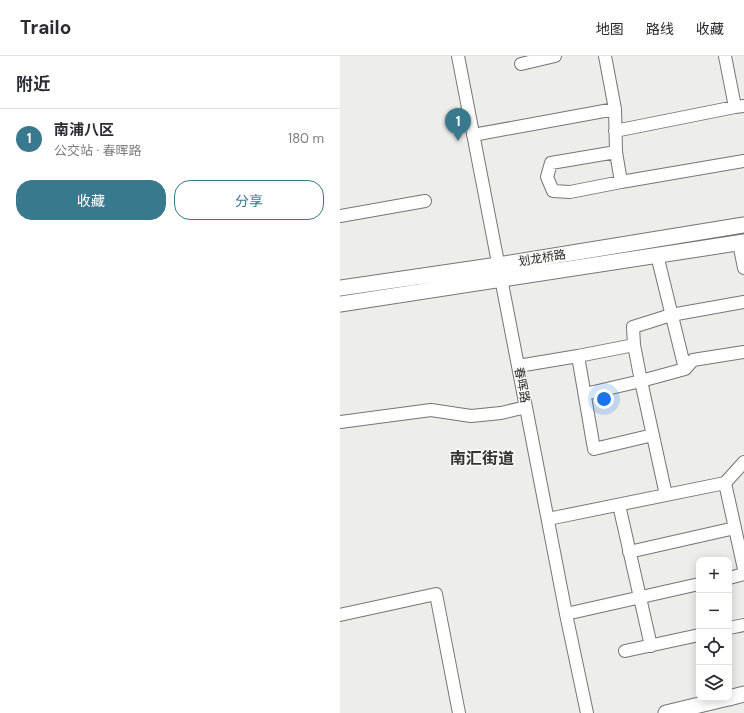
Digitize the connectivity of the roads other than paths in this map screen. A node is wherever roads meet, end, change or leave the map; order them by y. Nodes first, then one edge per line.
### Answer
1 (458, 56) edge
2 (555, 56) edge
3 (605, 56) edge
4 (725, 56) edge
5 (521, 64) dead end
6 (739, 106) edge
7 (615, 109) junction
8 (615, 131) junction
9 (473, 135) junction
10 (616, 152) junction
11 (744, 161) edge
12 (620, 182) junction
13 (425, 201) dead end
14 (340, 216) edge
15 (744, 225) edge
16 (742, 242) edge
17 (657, 255) junction
18 (498, 265) junction
19 (744, 268) edge
20 (502, 280) junction
21 (340, 288) edge
22 (744, 302) edge
23 (340, 304) edge
24 (671, 315) junction
25 (634, 344) junction
26 (744, 352) edge
27 (578, 356) junction
28 (518, 366) junction
29 (684, 369) junction
30 (641, 381) junction
31 (585, 394) junction
32 (526, 407) junction
33 (340, 422) edge
34 (652, 435) junction
35 (744, 462) edge
36 (725, 483) junction
37 (666, 495) junction
38 (619, 505) junction
39 (548, 519) junction
40 (735, 528) junction
41 (629, 552) junction
42 (744, 569) edge
43 (744, 574) edge
44 (732, 577) edge
45 (696, 585) edge
46 (640, 598) junction
47 (566, 614) junction
48 (340, 615) edge
49 (744, 625) edge
50 (732, 627) edge
51 (696, 636) edge
52 (650, 646) junction
53 (626, 651) dead end
54 (744, 694) edge
55 (732, 697) edge
56 (716, 701) edge
57 (459, 713) edge
58 (587, 713) edge
59 (666, 713) edge

1 - 9 street, 春晖路
2 - 5 street
3 - 7 street
4 - 6 street
6 - 8 street
7 - 8 street
7 - 9 street
8 - 10 street
9 - 18 street, 春晖路
10 - 12 street
10 - 12 street
11 - 12 street
13 - 14 street
15 - 18 main road, 划龙桥路
16 - 17 main road, 划龙桥路
16 - 19 street
17 - 20 main road, 划龙桥路
17 - 24 street
18 - 20 street, 春晖路
18 - 21 main road, 划龙桥路
20 - 23 main road, 划龙桥路
20 - 28 street, 春晖路
22 - 24 street
24 - 25 street
24 - 29 street
25 - 27 street
25 - 30 street
26 - 29 street
27 - 28 street
27 - 31 street
28 - 32 street, 春晖路
29 - 30 street
30 - 31 street
30 - 34 street
31 - 34 street
32 - 33 street
32 - 39 street, 春晖路
34 - 37 street
35 - 36 street
36 - 37 street
36 - 40 street
37 - 38 street
38 - 39 street
38 - 41 street
39 - 47 street, 春晖路
40 - 41 street
40 - 42 street
41 - 46 street
43 - 44 street
45 - 46 street
46 - 47 street
46 - 52 street
47 - 58 street, 春晖路
48 - 57 street
49 - 50 street
51 - 52 street
52 - 53 street
54 - 55 main road
56 - 59 main road

